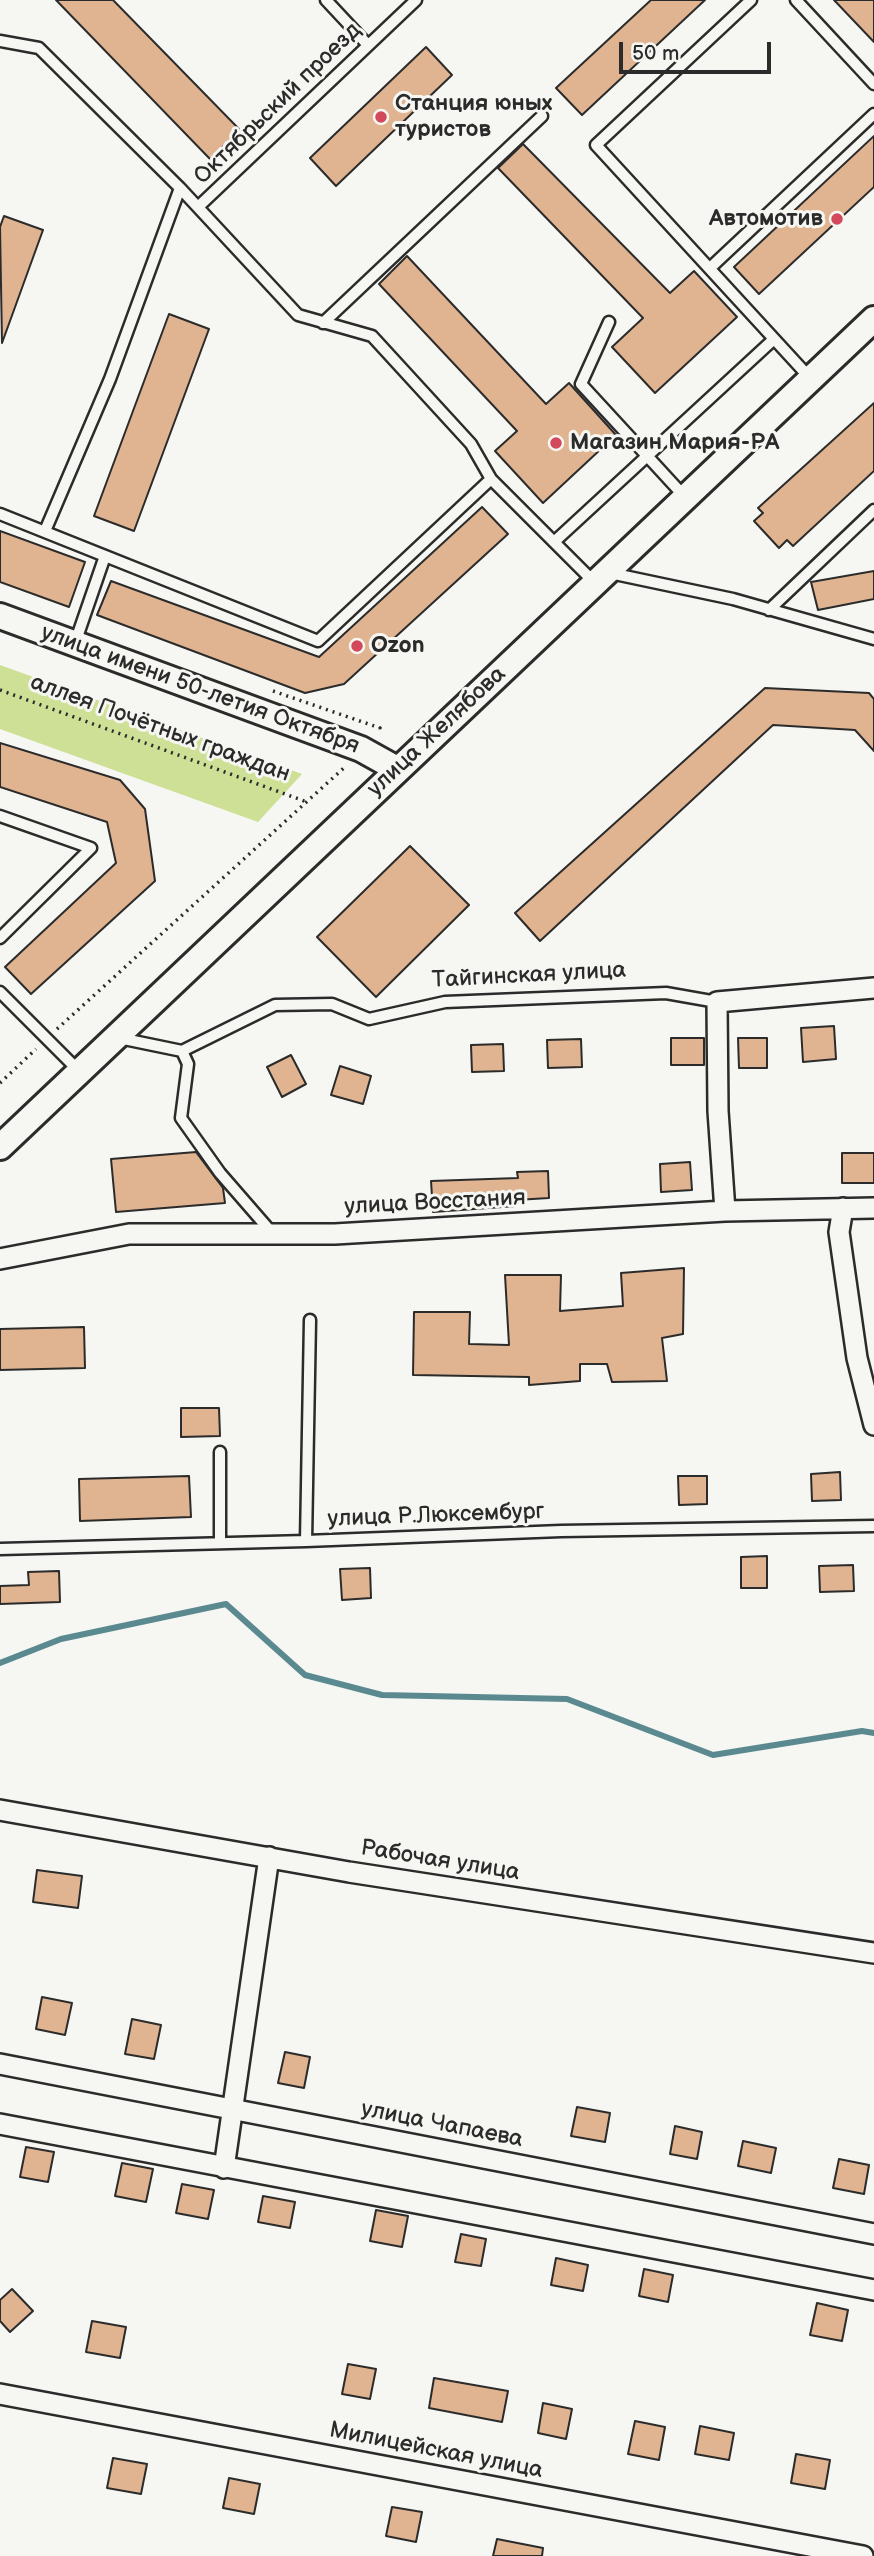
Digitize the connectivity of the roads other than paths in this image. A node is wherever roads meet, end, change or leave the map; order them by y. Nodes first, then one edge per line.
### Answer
1 (326, 0) edge
2 (416, 0) edge
3 (751, 0) edge
4 (796, 0) edge
5 (0, 41) edge
6 (368, 45) junction
7 (874, 84) edge
8 (874, 114) edge
9 (542, 116) dead end
10 (180, 188) junction
11 (198, 207) junction
12 (710, 268) junction
13 (874, 319) edge
14 (609, 322) dead end
15 (324, 323) junction
16 (774, 339) junction
17 (810, 379) junction
18 (648, 456) junction
19 (491, 479) junction
20 (685, 497) junction
21 (874, 510) edge
22 (0, 514) edge
23 (45, 531) junction
24 (554, 542) junction
25 (105, 556) junction
26 (601, 577) junction
27 (769, 610) junction
28 (0, 617) edge
29 (874, 639) edge
30 (75, 644) junction
31 (397, 769) junction
32 (0, 816) edge
33 (0, 938) edge
34 (874, 988) edge
35 (0, 992) edge
36 (717, 1002) junction
37 (117, 1037) junction
38 (182, 1051) junction
39 (79, 1072) junction
40 (0, 1147) edge
41 (843, 1208) junction
42 (874, 1208) edge
43 (725, 1211) junction
44 (273, 1234) junction
45 (0, 1259) edge
46 (310, 1320) dead end
47 (874, 1425) edge
48 (220, 1452) dead end
49 (874, 1526) edge
50 (306, 1541) junction
51 (220, 1543) junction
52 (0, 1549) edge
53 (0, 1810) edge
54 (269, 1857) junction
55 (874, 1953) edge
56 (0, 2064) edge
57 (232, 2109) junction
58 (0, 2124) edge
59 (224, 2168) junction
60 (874, 2234) edge
61 (874, 2290) edge
62 (0, 2394) edge
63 (863, 2556) edge

1 - 6 lane
2 - 6 lane, Октябрьский проезд
3 - 12 lane
4 - 7 lane
5 - 10 lane, Октябрьский проезд
6 - 11 lane, Октябрьский проезд
8 - 12 lane
9 - 15 lane
10 - 11 lane, Октябрьский проезд
10 - 23 lane
11 - 15 lane, Октябрьский проезд
12 - 16 lane
13 - 17 street, улица Желябова
14 - 18 lane
15 - 19 lane, Октябрьский проезд
16 - 17 lane
16 - 18 lane
17 - 20 street, улица Желябова
18 - 20 lane
18 - 24 lane
19 - 24 lane, Октябрьский проезд
19 - 25 lane
20 - 26 street, улица Желябова
21 - 27 lane
22 - 23 lane
23 - 25 lane
24 - 26 lane, Октябрьский проезд
25 - 30 lane
26 - 27 lane
26 - 31 street, улица Желябова
27 - 29 lane
28 - 30 street, улица имени 50-летия Октября
30 - 31 street, улица имени 50-летия Октября
31 - 37 street, улица Желябова
32 - 33 lane
34 - 36 street, Тайгинская улица
35 - 39 lane
36 - 38 lane, Тайгинская улица
36 - 43 street
37 - 38 lane
37 - 39 street, улица Желябова
38 - 44 lane
39 - 40 street, улица Желябова
41 - 42 street, улица Восстания
41 - 43 street, улица Восстания
41 - 47 street
43 - 44 street, улица Восстания
44 - 45 street, улица Восстания
46 - 50 lane
48 - 51 lane
49 - 50 lane, улица Р.Люксембург
50 - 51 lane, улица Р.Люксембург
51 - 52 lane, улица Р.Люксембург
53 - 54 street, Рабочая улица
54 - 55 street, Рабочая улица
54 - 57 street
56 - 57 street, улица Чапаева
57 - 59 street
57 - 60 street, улица Чапаева
58 - 59 street
59 - 61 street
62 - 63 street, Милицейская улица

